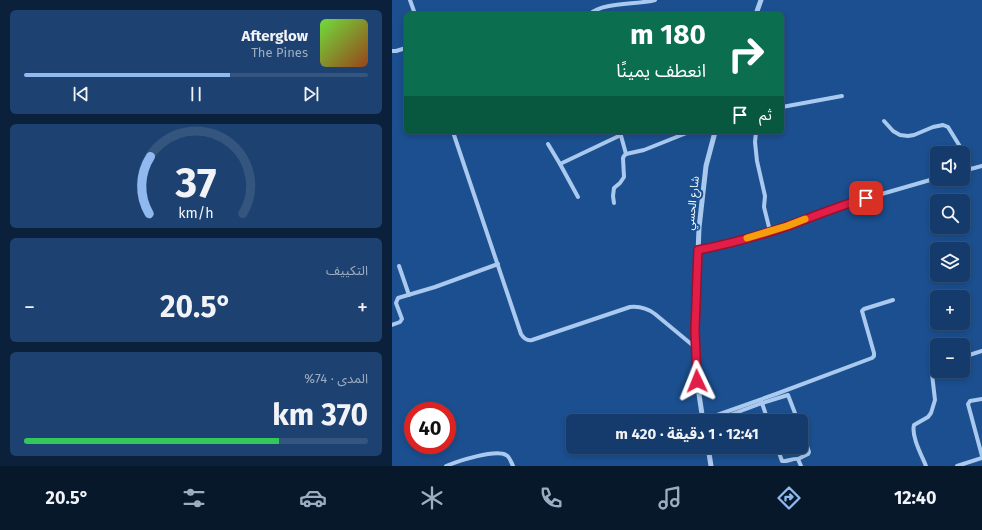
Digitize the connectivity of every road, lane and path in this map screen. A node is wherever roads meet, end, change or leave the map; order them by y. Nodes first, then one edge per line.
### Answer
1 (410, 0) edge
2 (655, 0) edge
3 (761, 0) edge
4 (641, 1) edge
5 (414, 12) edge
6 (592, 12) edge
7 (757, 12) edge
8 (404, 49) edge
9 (392, 51) edge
10 (842, 96) dead end
11 (784, 107) edge
12 (884, 120) dead end
13 (454, 134) edge
14 (621, 134) edge
15 (684, 134) edge
16 (714, 134) edge
17 (756, 134) edge
18 (548, 144) dead end
19 (960, 146) edge
20 (626, 154) junction
21 (560, 164) junction
22 (982, 166) edge
23 (970, 170) edge
24 (930, 180) edge
25 (578, 197) dead end
26 (614, 203) dead end
27 (770, 231) junction
28 (698, 250) junction
29 (498, 264) junction
30 (399, 266) dead end
31 (409, 295) junction
32 (893, 300) dead end
33 (392, 325) edge
34 (696, 348) junction
35 (982, 351) edge
36 (970, 355) edge
37 (932, 378) edge
38 (776, 396) junction
39 (982, 399) edge
40 (762, 403) junction
41 (705, 414) edge
42 (724, 414) edge
43 (733, 414) edge
44 (766, 414) edge
45 (796, 414) edge
46 (709, 454) edge
47 (780, 454) edge
48 (808, 454) edge
49 (982, 457) edge
50 (798, 459) junction
51 (446, 466) edge
52 (513, 466) edge
53 (711, 466) edge
54 (801, 466) edge
55 (926, 466) edge
56 (957, 466) edge

1 - 5 street
2 - 4 street
3 - 7 street
4 - 6 street
8 - 9 street
10 - 11 street
12 - 19 street
13 - 29 street
14 - 20 street
14 - 21 street
15 - 20 street
16 - 28 street, شارع الحسي
17 - 27 street
18 - 21 street
20 - 26 street
21 - 25 street
22 - 23 street
24 - 27 street
27 - 28 street
28 - 34 street, شارع الحسي
29 - 31 street
29 - 34 street
30 - 31 street
31 - 33 street
32 - 38 street
34 - 41 street, شارع الحسي
35 - 36 street
37 - 55 street
38 - 40 street
38 - 42 street
38 - 45 street
39 - 49 street
40 - 43 street
40 - 44 street
46 - 53 street
47 - 50 street
48 - 50 street
49 - 56 street
50 - 54 street
51 - 52 street

